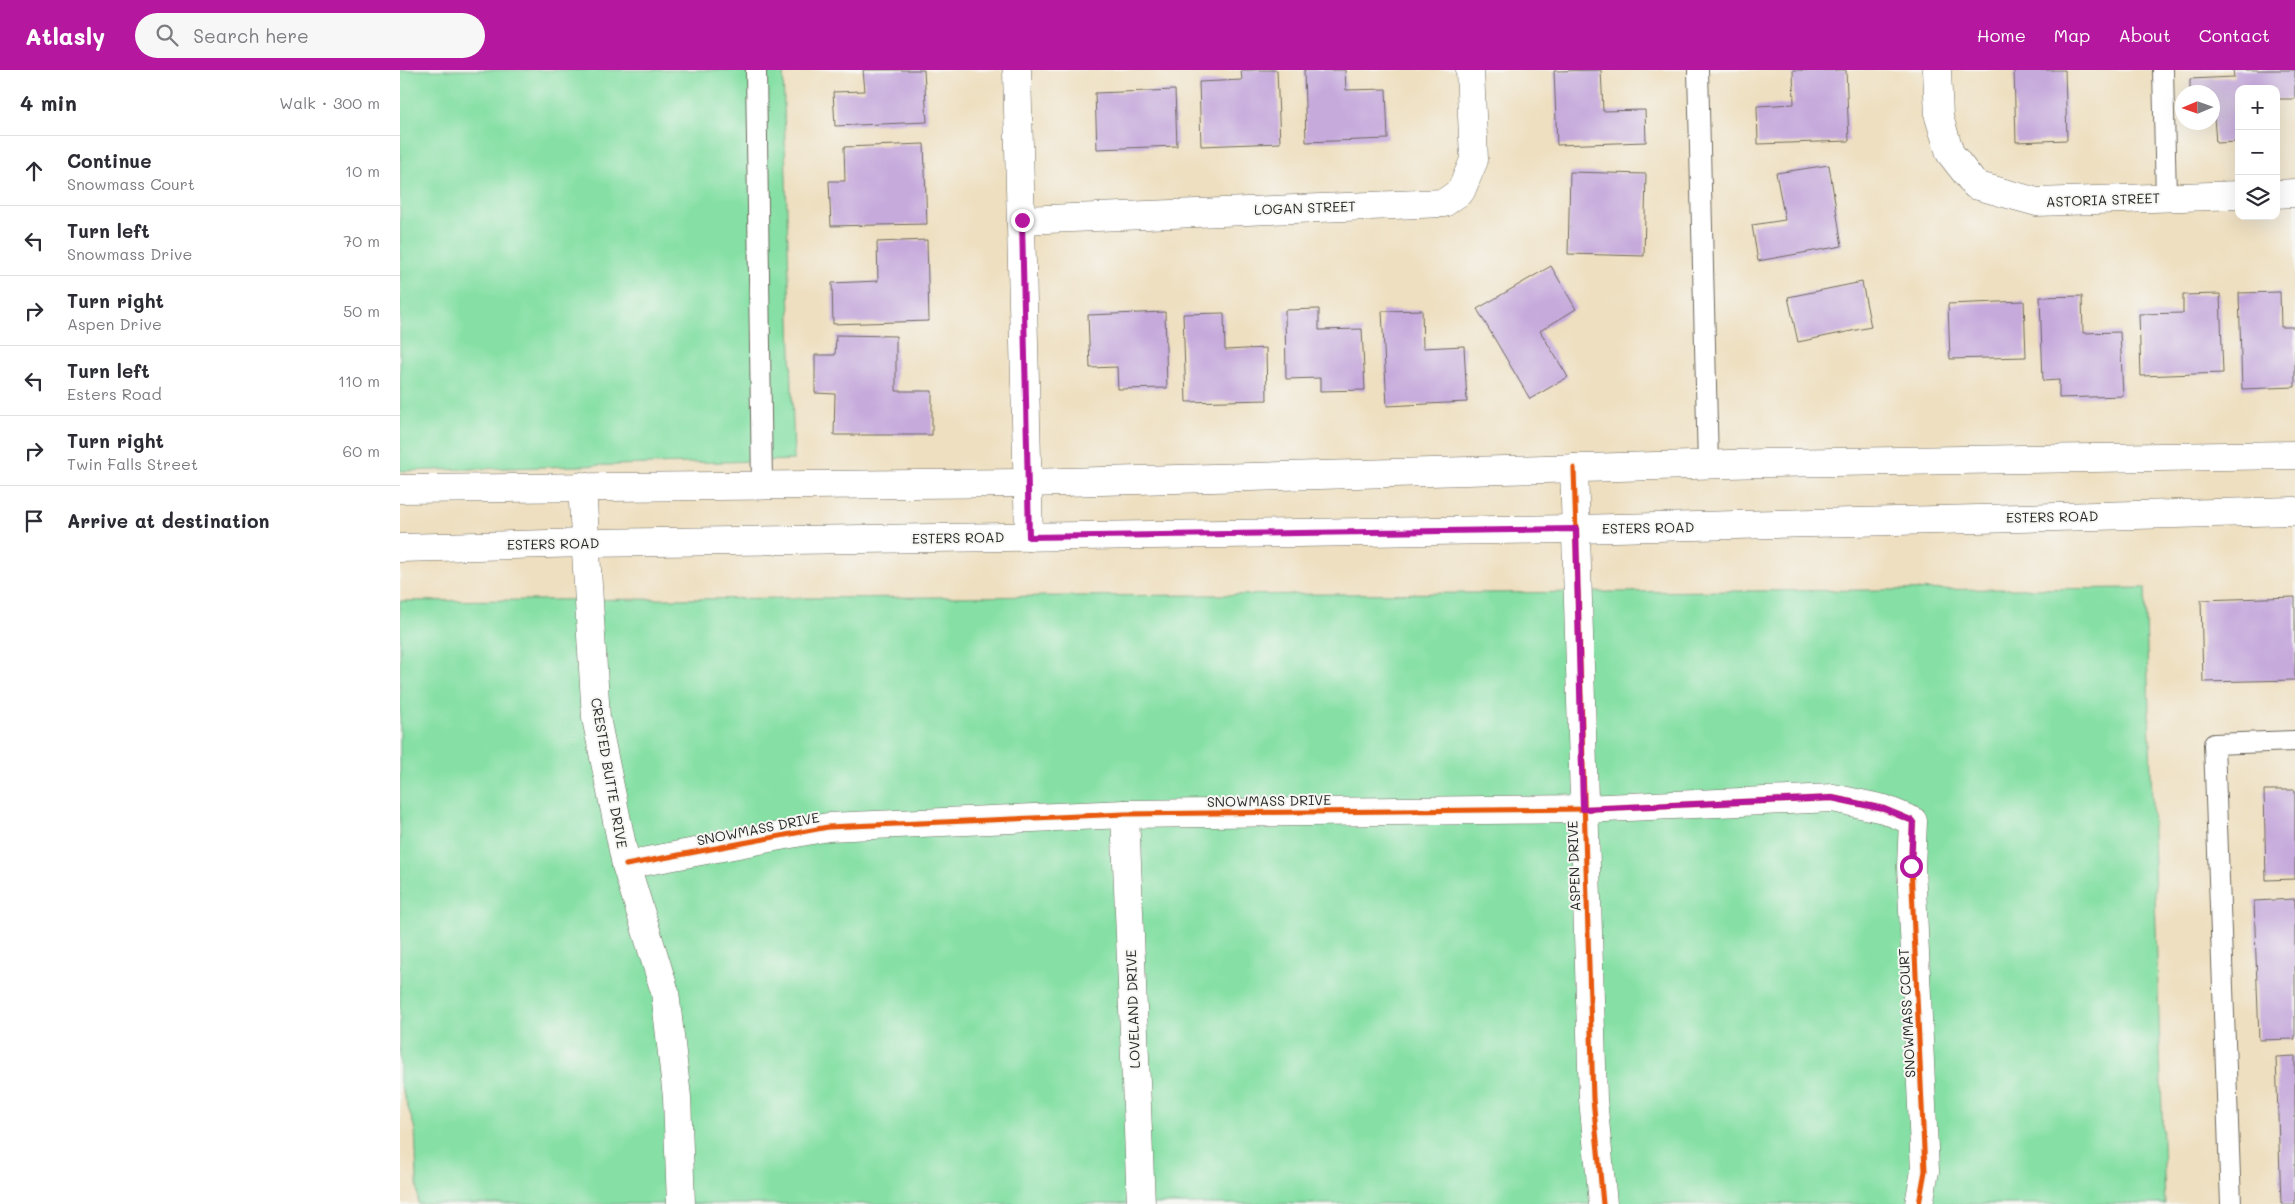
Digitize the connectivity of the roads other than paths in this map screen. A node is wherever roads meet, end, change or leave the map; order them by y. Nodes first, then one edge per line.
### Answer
1 (756, 70) edge
2 (1017, 70) edge
3 (1470, 70) edge
4 (1698, 70) edge
5 (1937, 70) edge
6 (2163, 70) edge
7 (2295, 193) edge
8 (2280, 194) edge
9 (2235, 195) edge
10 (2166, 198) junction
11 (1022, 220) junction
12 (2295, 455) edge
13 (1708, 464) junction
14 (1574, 468) junction
15 (1027, 482) junction
16 (762, 485) junction
17 (582, 486) junction
18 (400, 489) edge
19 (2295, 511) edge
20 (1576, 529) junction
21 (1029, 537) junction
22 (586, 543) junction
23 (400, 548) edge
24 (2295, 741) edge
25 (1583, 809) junction
26 (1125, 814) junction
27 (1913, 821) joint
28 (626, 865) junction
29 (681, 1204) edge
30 (1141, 1204) edge
31 (1603, 1204) edge
32 (1919, 1204) edge
33 (2231, 1204) edge

1 - 16 lane
2 - 11 street
3 - 11 street, LOGAN STREET
4 - 13 lane
5 - 10 street, ASTORIA STREET
6 - 10 lane
7 - 8 street
9 - 10 street, ASTORIA STREET
11 - 15 street
12 - 13 street
13 - 14 street
14 - 15 street
14 - 20 street, ASPEN DRIVE
15 - 16 street
15 - 21 street
16 - 17 street
17 - 18 street
17 - 22 street, CRESTED BUTTE DRIVE
19 - 20 street, ESTERS ROAD
20 - 21 street, ESTERS ROAD
20 - 25 street, ASPEN DRIVE
21 - 22 street, ESTERS ROAD
22 - 23 street, ESTERS ROAD
22 - 28 street, CRESTED BUTTE DRIVE
24 - 33 lane
25 - 26 street, SNOWMASS DRIVE
25 - 27 street, SNOWMASS DRIVE
25 - 31 street, ASPEN DRIVE
26 - 28 street, SNOWMASS DRIVE
26 - 30 street, LOVELAND DRIVE
27 - 32 street, SNOWMASS COURT
28 - 29 street, CRESTED BUTTE DRIVE

